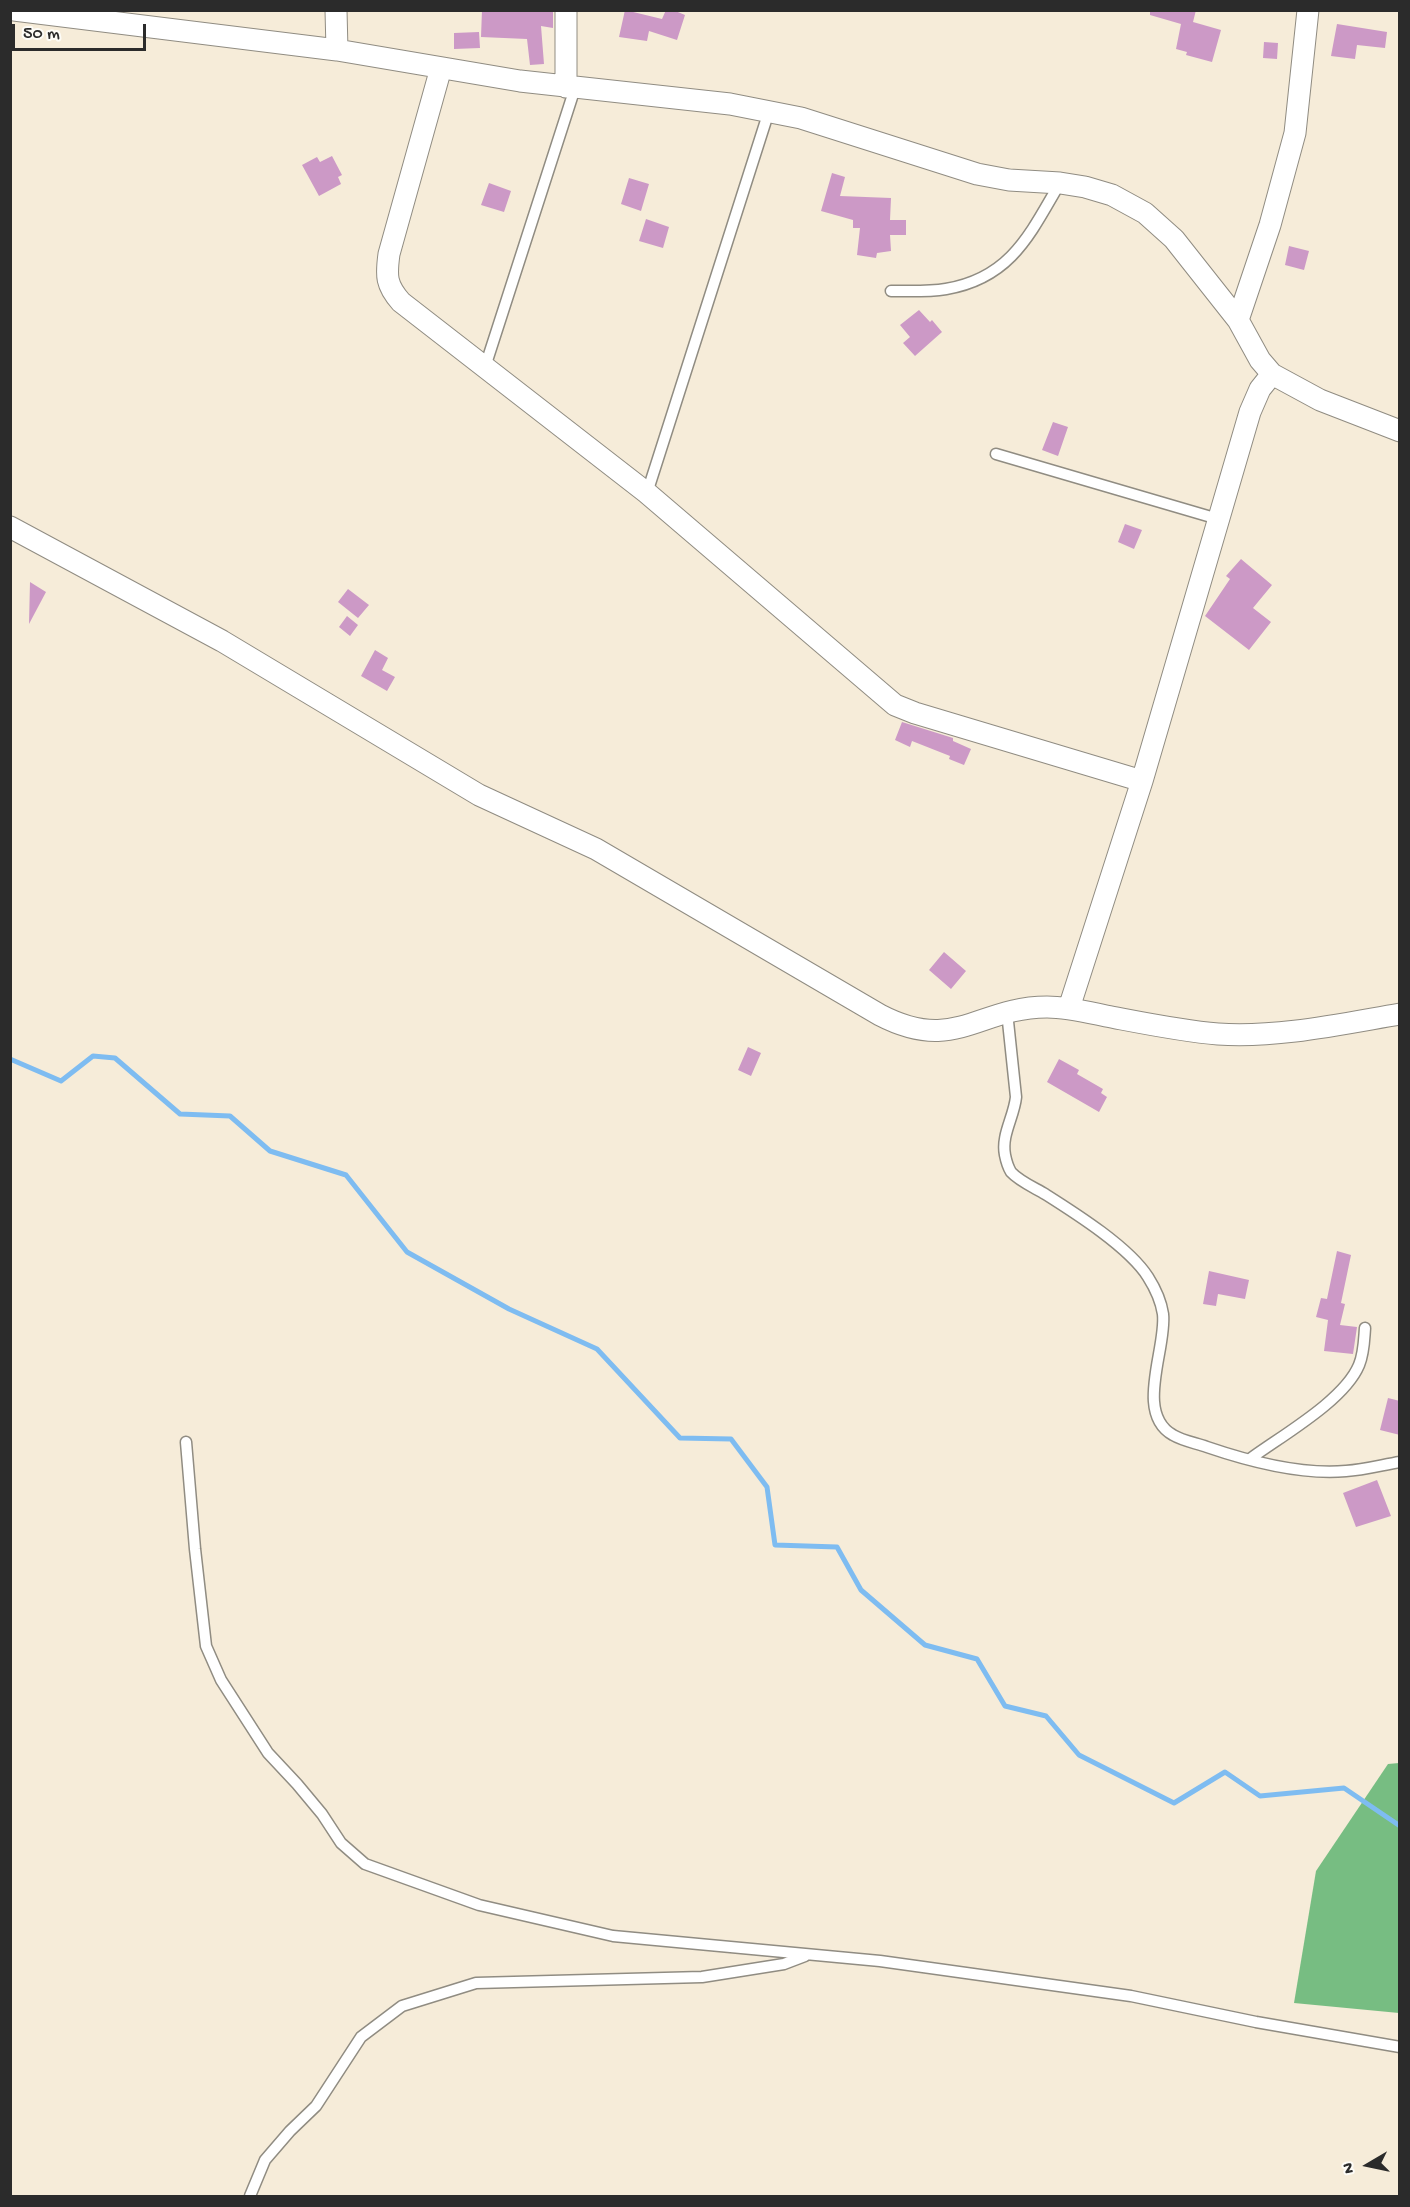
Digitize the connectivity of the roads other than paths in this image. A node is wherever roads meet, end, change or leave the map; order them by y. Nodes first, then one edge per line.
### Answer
1 (14, 10) edge
2 (336, 10) edge
3 (566, 10) edge
4 (1308, 10) edge
5 (337, 50) junction
6 (441, 68) junction
7 (571, 87) junction
8 (769, 111) junction
9 (1060, 183) junction
10 (891, 291) dead end
11 (1238, 320) junction
12 (485, 367) junction
13 (1272, 374) junction
14 (1400, 431) edge
15 (996, 454) dead end
16 (647, 493) junction
17 (1218, 519) junction
18 (10, 527) edge
19 (1142, 781) junction
20 (1069, 1008) junction
21 (1007, 1012) junction
22 (1400, 1014) edge
23 (1365, 1328) dead end
24 (186, 1442) dead end
25 (1250, 1459) junction
26 (1400, 1462) edge
27 (808, 1954) junction
28 (1400, 2047) edge
29 (250, 2196) edge

1 - 5 street
2 - 5 street
3 - 7 street
4 - 11 street
5 - 6 street
6 - 7 street
6 - 12 street
7 - 8 street
7 - 12 lane
8 - 9 street
8 - 16 lane
9 - 10 lane
9 - 11 street
11 - 13 street
12 - 16 street
13 - 14 street
13 - 17 street
15 - 17 lane
16 - 19 street
17 - 19 street
18 - 21 street
19 - 20 street
20 - 21 street
20 - 22 street
21 - 25 lane
23 - 25 lane
24 - 27 lane
25 - 26 lane
27 - 28 lane
27 - 29 lane

